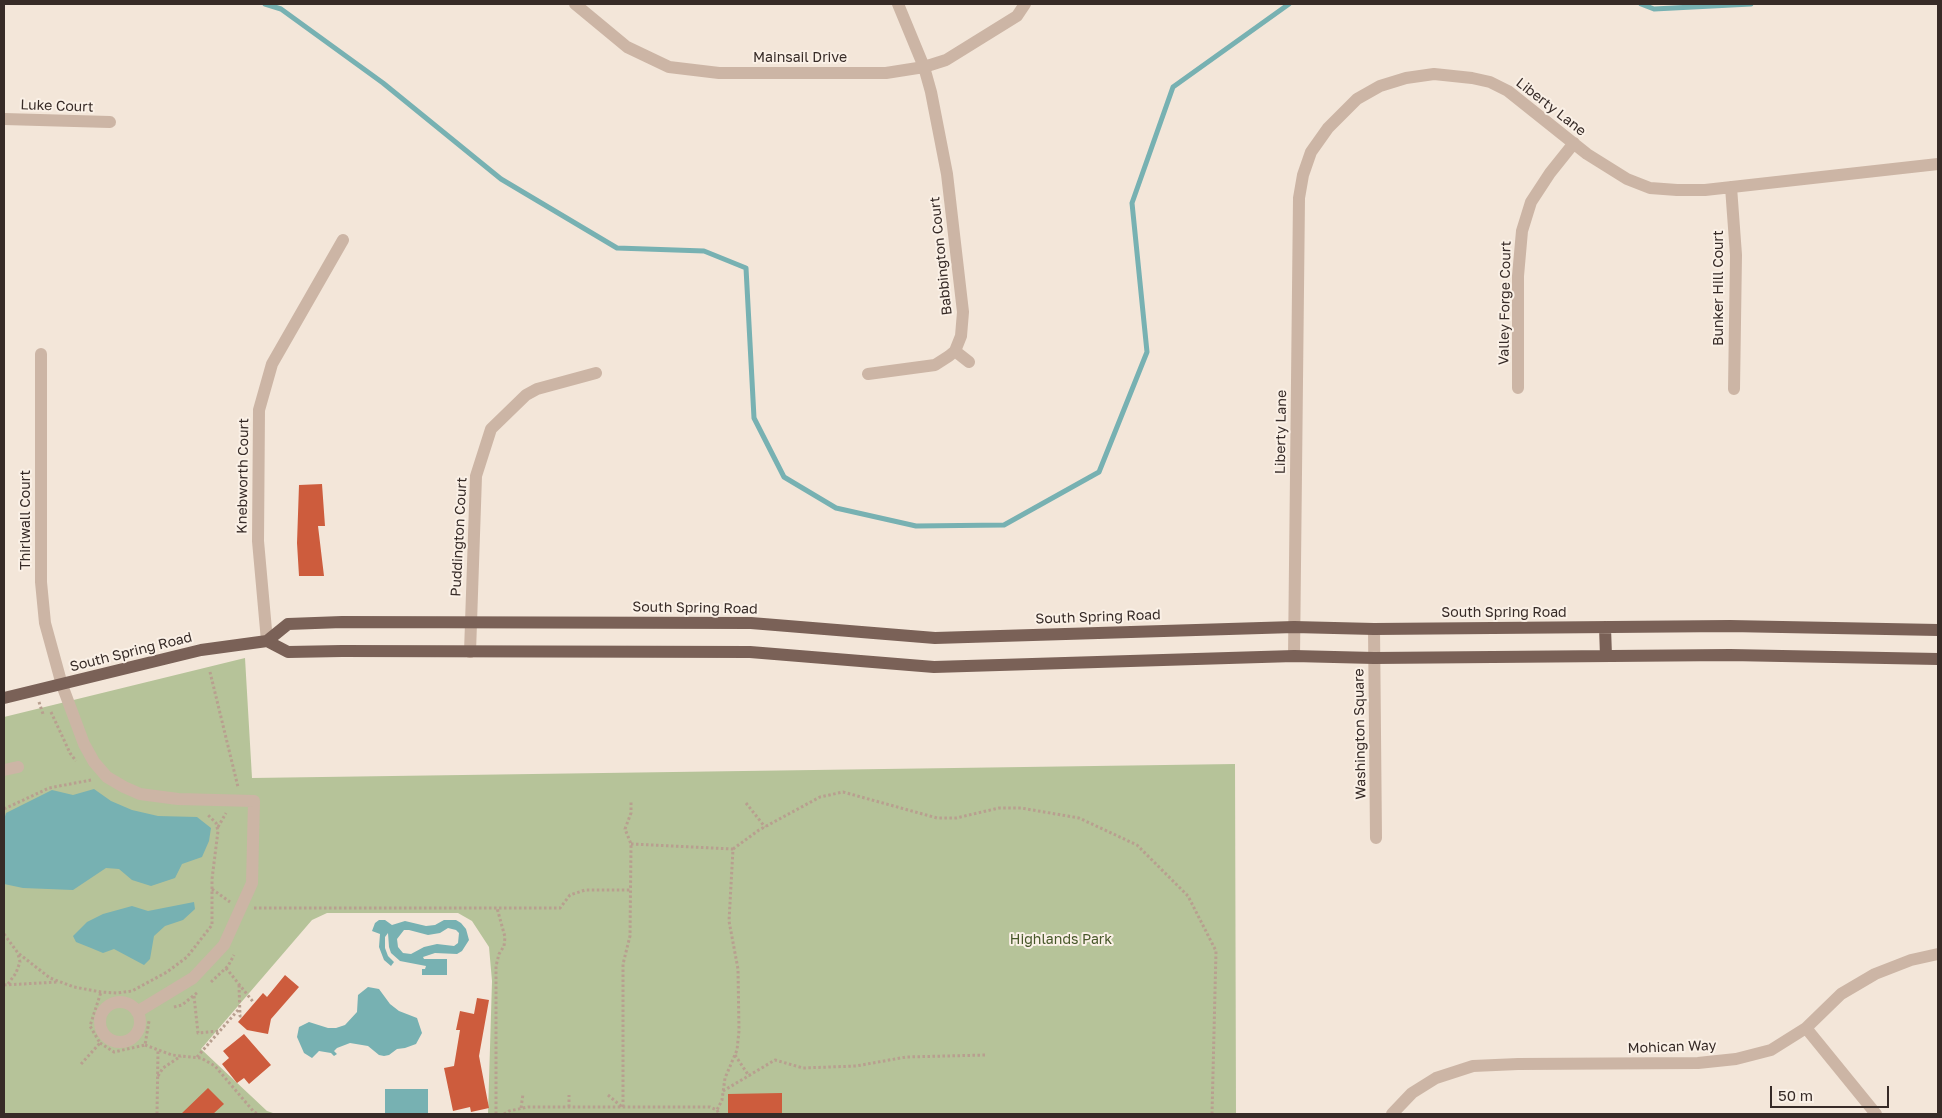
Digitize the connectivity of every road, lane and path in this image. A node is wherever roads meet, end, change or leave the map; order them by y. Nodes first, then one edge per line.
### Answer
1 (574, 4) edge
2 (898, 4) edge
3 (1025, 4) edge
4 (924, 67) junction
5 (4, 119) edge
6 (110, 122) dead end
7 (1574, 143) junction
8 (1938, 164) edge
9 (1731, 187) junction
10 (343, 240) dead end
11 (955, 351) junction
12 (40, 354) dead end
13 (969, 362) dead end
14 (596, 373) dead end
15 (868, 374) dead end
16 (1518, 388) dead end
17 (1734, 389) dead end
18 (470, 623) junction
19 (1294, 627) junction
20 (1605, 627) junction
21 (1374, 629) junction
22 (1938, 630) edge
23 (267, 641) junction
24 (470, 652) junction
25 (1294, 656) junction
26 (1606, 656) junction
27 (1374, 658) junction
28 (1938, 658) edge
29 (210, 672) dead end
30 (62, 684) junction
31 (4, 698) edge
32 (18, 767) dead end
33 (4, 770) edge
34 (92, 780) dead end
35 (233, 800) junction
36 (631, 800) dead end
37 (746, 803) dead end
38 (4, 810) edge
39 (200, 813) dead end
40 (765, 827) junction
41 (217, 828) junction
42 (1376, 838) dead end
43 (631, 844) junction
44 (733, 849) junction
45 (212, 889) junction
46 (631, 890) junction
47 (497, 908) junction
48 (241, 909) junction
49 (4, 936) edge
50 (18, 953) junction
51 (1938, 954) edge
52 (226, 968) dead end
53 (62, 982) junction
54 (239, 984) junction
55 (6, 985) edge
56 (132, 991) junction
57 (100, 992) junction
58 (194, 996) dead end
59 (254, 1003) dead end
60 (239, 1009) junction
61 (140, 1010) junction
62 (242, 1016) dead end
63 (1806, 1028) junction
64 (220, 1031) junction
65 (100, 1043) junction
66 (145, 1045) junction
67 (158, 1050) junction
68 (735, 1054) junction
69 (183, 1055) junction
70 (987, 1055) dead end
71 (197, 1057) junction
72 (81, 1064) dead end
73 (157, 1076) junction
74 (749, 1076) junction
75 (723, 1092) junction
76 (523, 1094) dead end
77 (569, 1095) dead end
78 (608, 1095) dead end
79 (569, 1107) junction
80 (623, 1107) junction
81 (520, 1108) junction
82 (717, 1110) junction
83 (157, 1114) edge
84 (258, 1114) edge
85 (496, 1114) edge
86 (504, 1114) edge
87 (719, 1114) edge
88 (1212, 1114) edge
89 (1392, 1114) edge
90 (1876, 1114) edge

1 - 4 street, Mainsail Drive
2 - 4 street, Babbington Court
3 - 4 street, Mainsail Drive
4 - 11 street, Babbington Court
5 - 6 street, Luke Court
7 - 9 street, Liberty Lane
7 - 16 street, Valley Forge Court
7 - 19 street, Liberty Lane
8 - 9 street, Liberty Lane
9 - 17 street, Bunker Hill Court
10 - 23 street, Knebworth Court
11 - 13 street
11 - 15 street
12 - 30 street, Thirlwall Court
14 - 18 street, Puddington Court
18 - 19 main road, South Spring Road
18 - 23 main road, South Spring Road
18 - 24 street, Puddington Court
19 - 21 main road, South Spring Road
19 - 25 street, Liberty Lane
20 - 21 main road, South Spring Road
20 - 22 main road, South Spring Road
20 - 26 main road
21 - 27 street, Washington Square
23 - 24 main road
23 - 30 main road, South Spring Road
24 - 25 main road
25 - 27 main road
26 - 27 main road
26 - 28 main road
27 - 42 street, Washington Square
29 - 35 path
30 - 31 main road, South Spring Road
30 - 35 street, Thirlwall Court
32 - 33 street
34 - 38 path
35 - 41 path
35 - 48 street, Thirlwall Court
36 - 43 path
37 - 40 path
39 - 41 path
40 - 44 path
40 - 88 path
41 - 45 path
43 - 44 path
43 - 46 path
44 - 68 path
45 - 48 path
45 - 56 path
46 - 47 path
46 - 80 path
47 - 48 path
47 - 85 path
48 - 61 street
49 - 50 path
50 - 53 path
50 - 55 path
51 - 63 street, Mohican Way
52 - 54 path
53 - 55 path
53 - 57 path
54 - 59 path
54 - 60 path
56 - 57 path
56 - 61 path
57 - 65 path
58 - 64 path
60 - 62 path
60 - 64 path
61 - 66 path
63 - 89 street, Mohican Way
63 - 90 street
64 - 71 path
65 - 66 path
65 - 72 path
66 - 67 path
67 - 69 path
67 - 73 path
68 - 74 path
68 - 75 path
69 - 71 path
69 - 73 path
70 - 74 path
71 - 84 path
73 - 83 path
74 - 75 path
75 - 82 path
76 - 81 path
77 - 79 path
78 - 80 path
79 - 80 path
79 - 81 path
80 - 82 path
81 - 86 path
82 - 87 path

